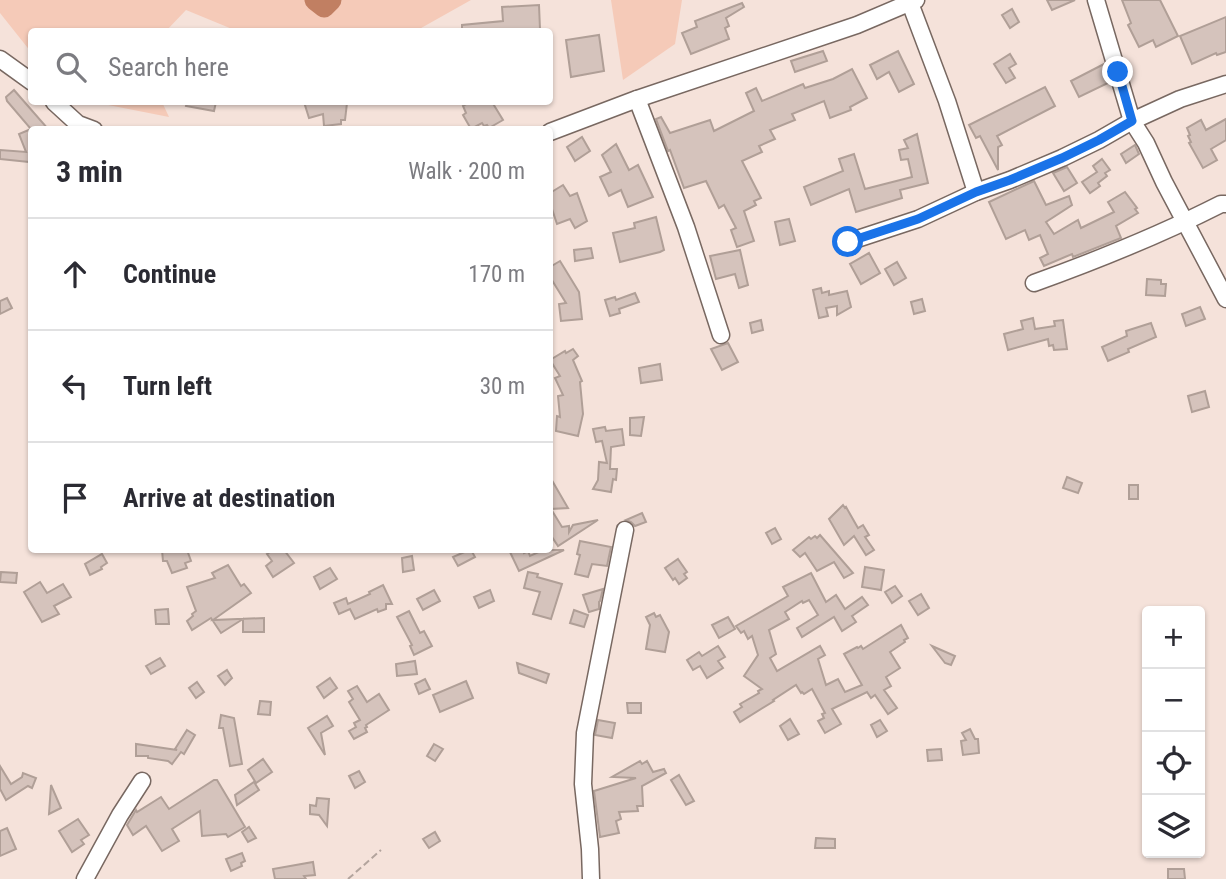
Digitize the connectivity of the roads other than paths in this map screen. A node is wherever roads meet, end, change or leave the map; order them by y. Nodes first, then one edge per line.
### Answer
1 (1096, 0) edge
2 (913, 1) edge
3 (0, 59) edge
4 (28, 79) edge
5 (1226, 84) edge
6 (637, 99) junction
7 (57, 105) edge
8 (1132, 121) junction
9 (83, 126) edge
10 (553, 131) edge
11 (976, 192) junction
12 (1226, 204) edge
13 (1186, 222) junction
14 (848, 242) dead end
15 (1034, 283) dead end
16 (1226, 299) edge
17 (721, 335) dead end
18 (625, 530) dead end
19 (142, 782) dead end
20 (85, 879) edge
21 (591, 879) edge

1 - 8 street
2 - 6 street
2 - 11 street
3 - 4 street
5 - 8 street
6 - 10 street
6 - 17 street
7 - 9 street
8 - 11 street
8 - 13 street
11 - 14 street
12 - 13 street
13 - 15 street
13 - 16 street
18 - 21 street
19 - 20 street

